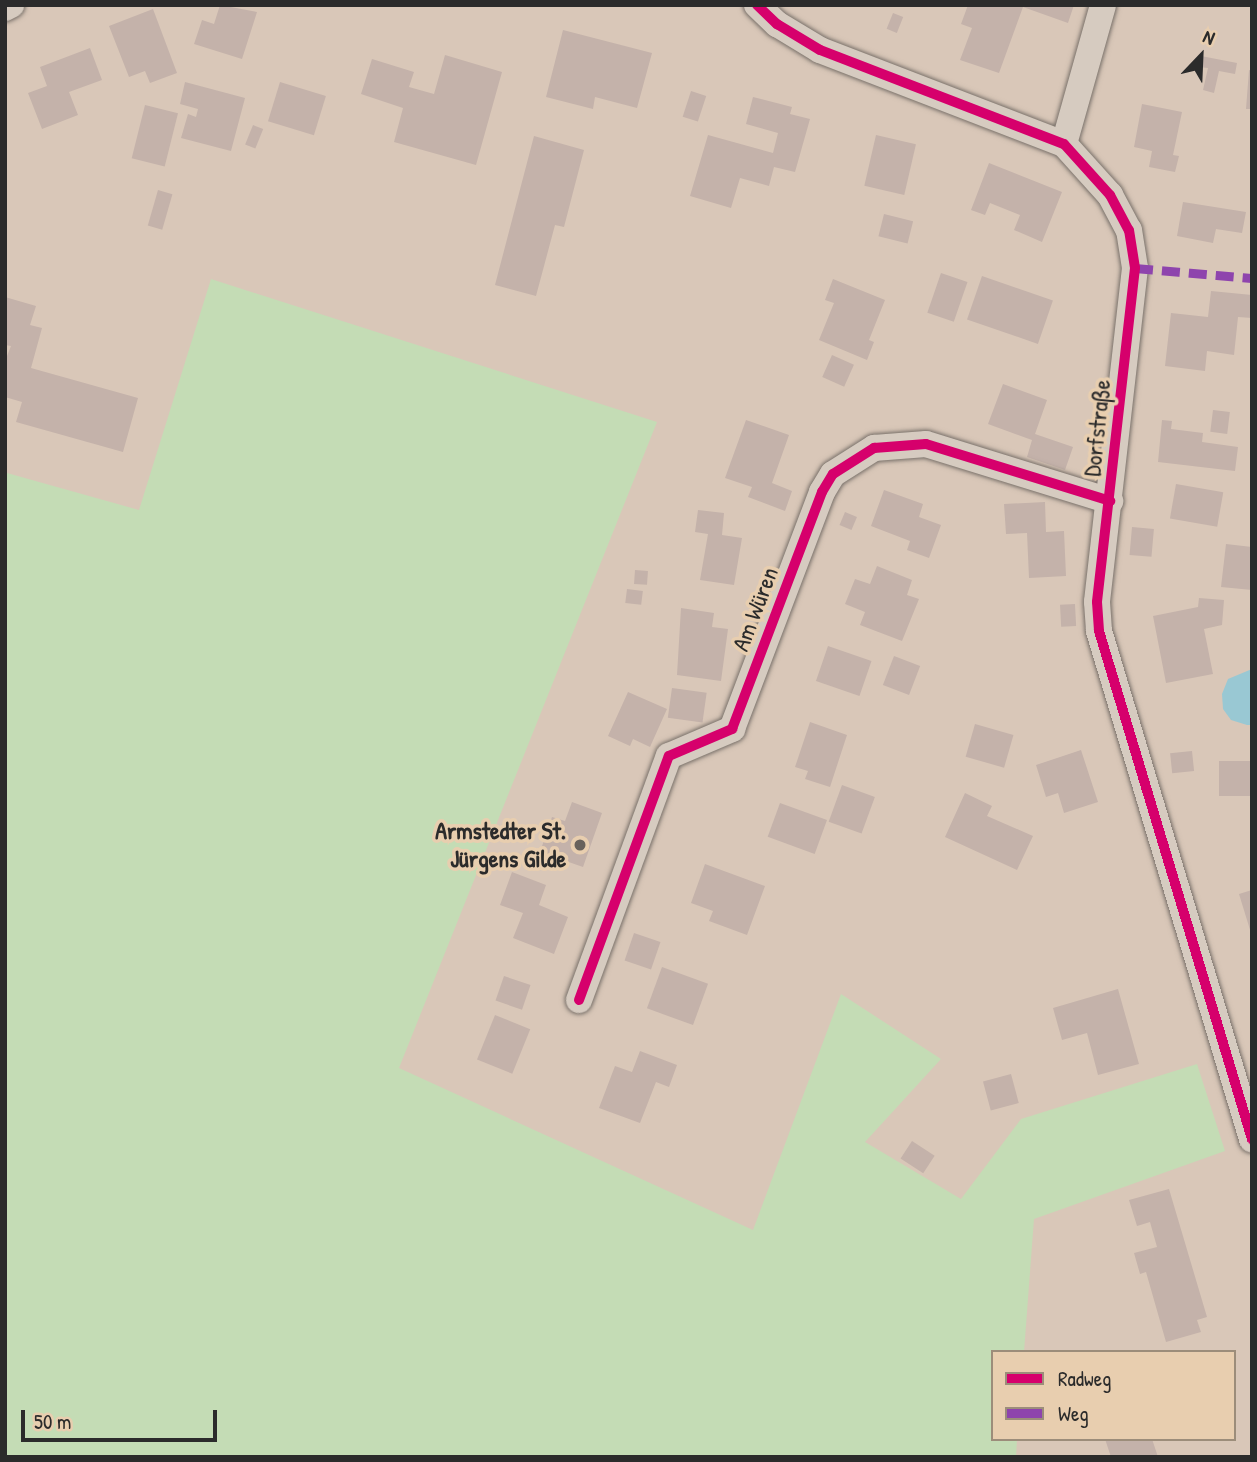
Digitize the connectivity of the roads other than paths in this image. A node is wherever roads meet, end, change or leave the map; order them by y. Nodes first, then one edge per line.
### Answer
1 (11, 5) edge
2 (757, 5) edge
3 (1102, 5) edge
4 (5, 8) edge
5 (1064, 144) junction
6 (1110, 501) junction
7 (579, 1000) dead end
8 (1252, 1139) edge

1 - 4 street
2 - 5 street, Dorfstraße
3 - 5 street
5 - 6 street, Dorfstraße
6 - 7 street, Am Würen
6 - 8 street, Dorfstraße

